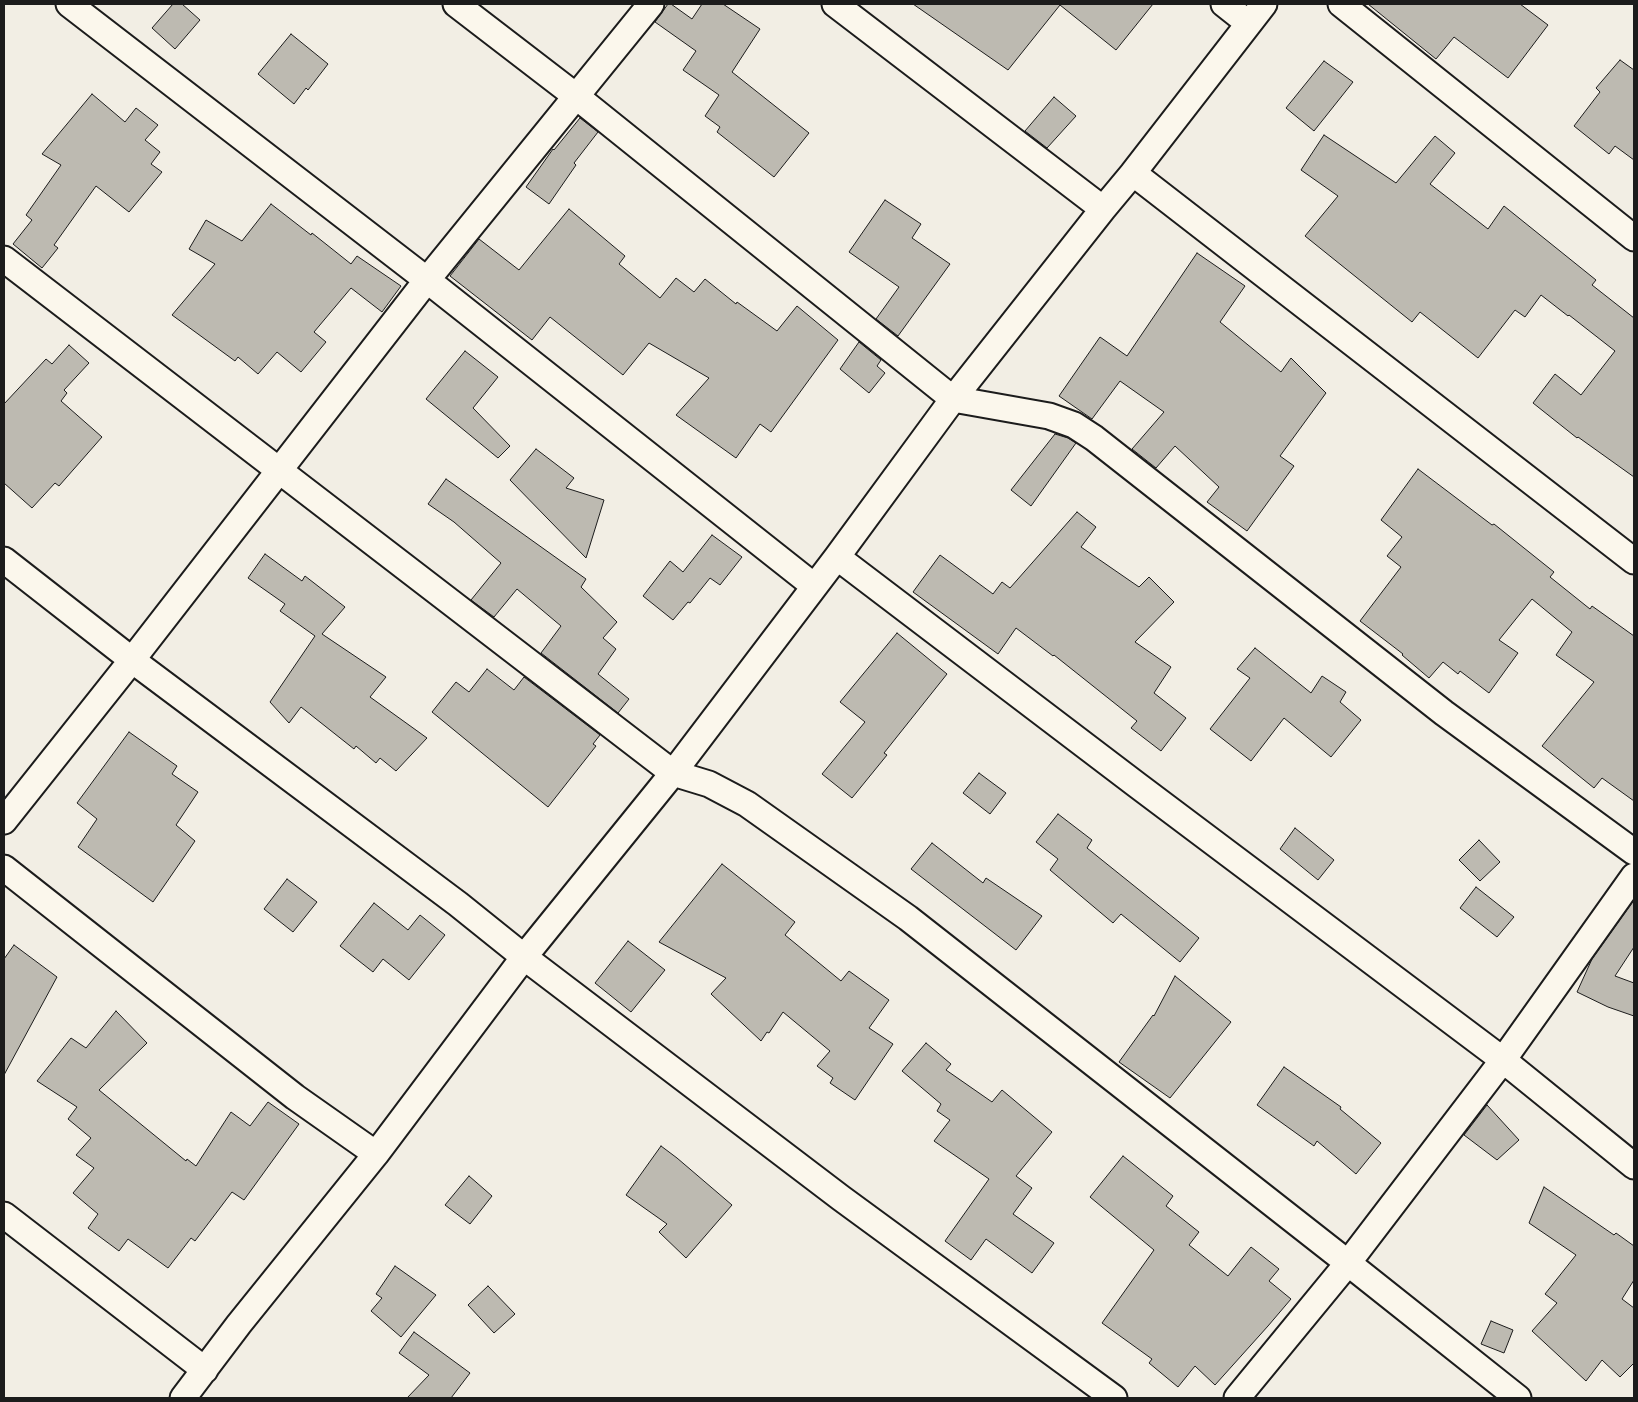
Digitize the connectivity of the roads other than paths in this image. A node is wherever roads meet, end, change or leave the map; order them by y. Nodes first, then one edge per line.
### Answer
1 (69, 4) edge
2 (456, 4) edge
3 (651, 4) edge
4 (835, 4) edge
5 (1224, 4) edge
6 (1264, 4) edge
7 (1341, 4) edge
8 (1248, 23) junction
9 (577, 97) junction
10 (1133, 174) junction
11 (1103, 209) junction
12 (1634, 238) edge
13 (4, 259) edge
14 (427, 280) junction
15 (953, 399) junction
16 (278, 471) junction
17 (837, 557) junction
18 (4, 560) edge
19 (1634, 561) edge
20 (814, 586) junction
21 (132, 660) junction
22 (673, 773) junction
23 (4, 821) edge
24 (1634, 852) edge
25 (4, 868) edge
26 (1634, 876) edge
27 (524, 956) junction
28 (1503, 1060) junction
29 (376, 1154) junction
30 (1634, 1166) edge
31 (4, 1216) edge
32 (1348, 1263) junction
33 (205, 1370) junction
34 (183, 1398) edge
35 (1114, 1398) edge
36 (1237, 1398) edge
37 (1518, 1398) edge

1 - 14 street
2 - 9 street
3 - 9 street
4 - 11 street
5 - 8 street
6 - 8 street
7 - 12 street
8 - 10 street
9 - 14 street
9 - 15 street
10 - 11 street
10 - 19 street
11 - 15 street
13 - 16 street
14 - 16 street
14 - 20 street
15 - 17 street
15 - 24 street
16 - 21 street
16 - 22 street
17 - 20 street
17 - 28 street
18 - 21 street
20 - 22 street
21 - 23 street
21 - 27 street
22 - 27 street
22 - 32 street
25 - 29 street
26 - 28 street
27 - 29 street
27 - 35 street
28 - 30 street
28 - 32 street
29 - 33 street
31 - 33 street
32 - 36 street
32 - 37 street
33 - 34 street

